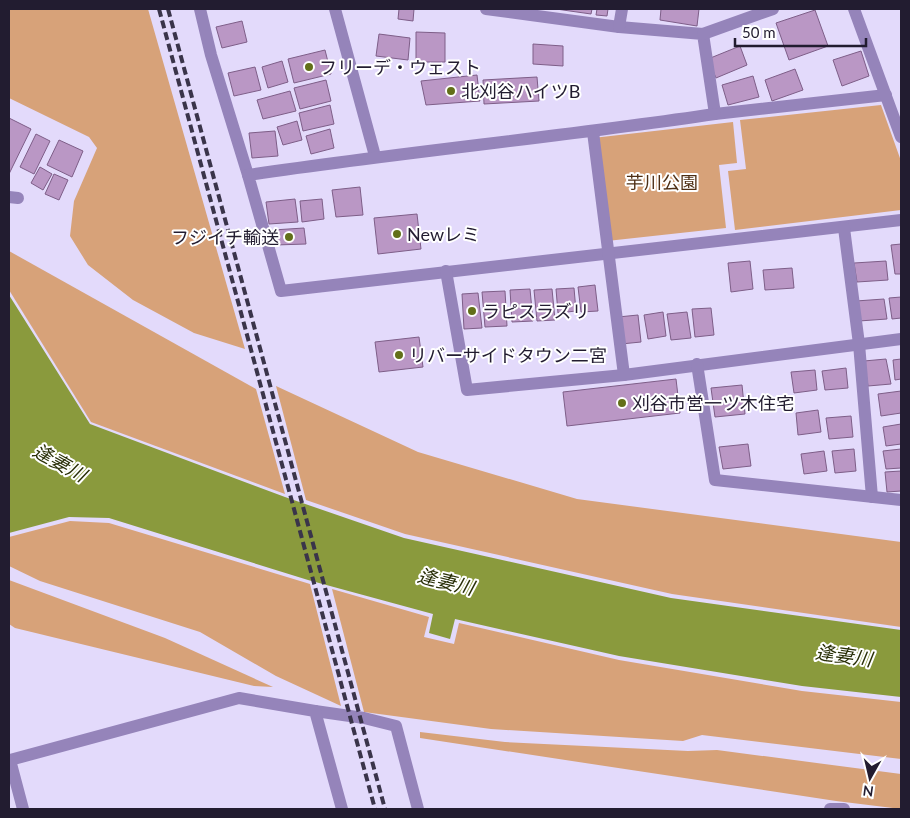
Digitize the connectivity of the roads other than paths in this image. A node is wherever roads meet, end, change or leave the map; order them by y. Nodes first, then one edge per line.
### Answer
1 (200, 9) edge
2 (335, 9) edge
3 (486, 9) edge
4 (622, 9) edge
5 (773, 9) edge
6 (854, 9) edge
7 (619, 27) junction
8 (703, 34) junction
9 (886, 95) junction
10 (715, 114) junction
11 (593, 132) junction
12 (901, 136) edge
13 (375, 156) junction
14 (248, 175) junction
15 (901, 220) edge
16 (844, 228) junction
17 (607, 252) junction
18 (446, 271) junction
19 (901, 339) edge
20 (859, 344) junction
21 (697, 364) junction
22 (624, 374) junction
23 (872, 498) junction
24 (901, 500) edge
25 (315, 710) junction
26 (10, 760) edge
27 (24, 809) edge
28 (342, 809) edge
29 (418, 809) edge
30 (830, 809) edge
31 (844, 809) edge

1 - 14 street
2 - 13 street
3 - 7 street
4 - 7 street
5 - 8 street
6 - 9 street
7 - 8 street
8 - 10 street
9 - 10 street
9 - 12 street
10 - 11 street
11 - 13 street
11 - 17 street
13 - 14 street
14 - 18 street
15 - 16 street
16 - 17 street
16 - 20 street
17 - 18 street
17 - 22 street
18 - 22 street
19 - 20 street
20 - 21 street
20 - 23 street
21 - 22 street
21 - 23 street
23 - 24 street
25 - 26 street
25 - 28 street
25 - 29 street
26 - 27 street
30 - 31 street

